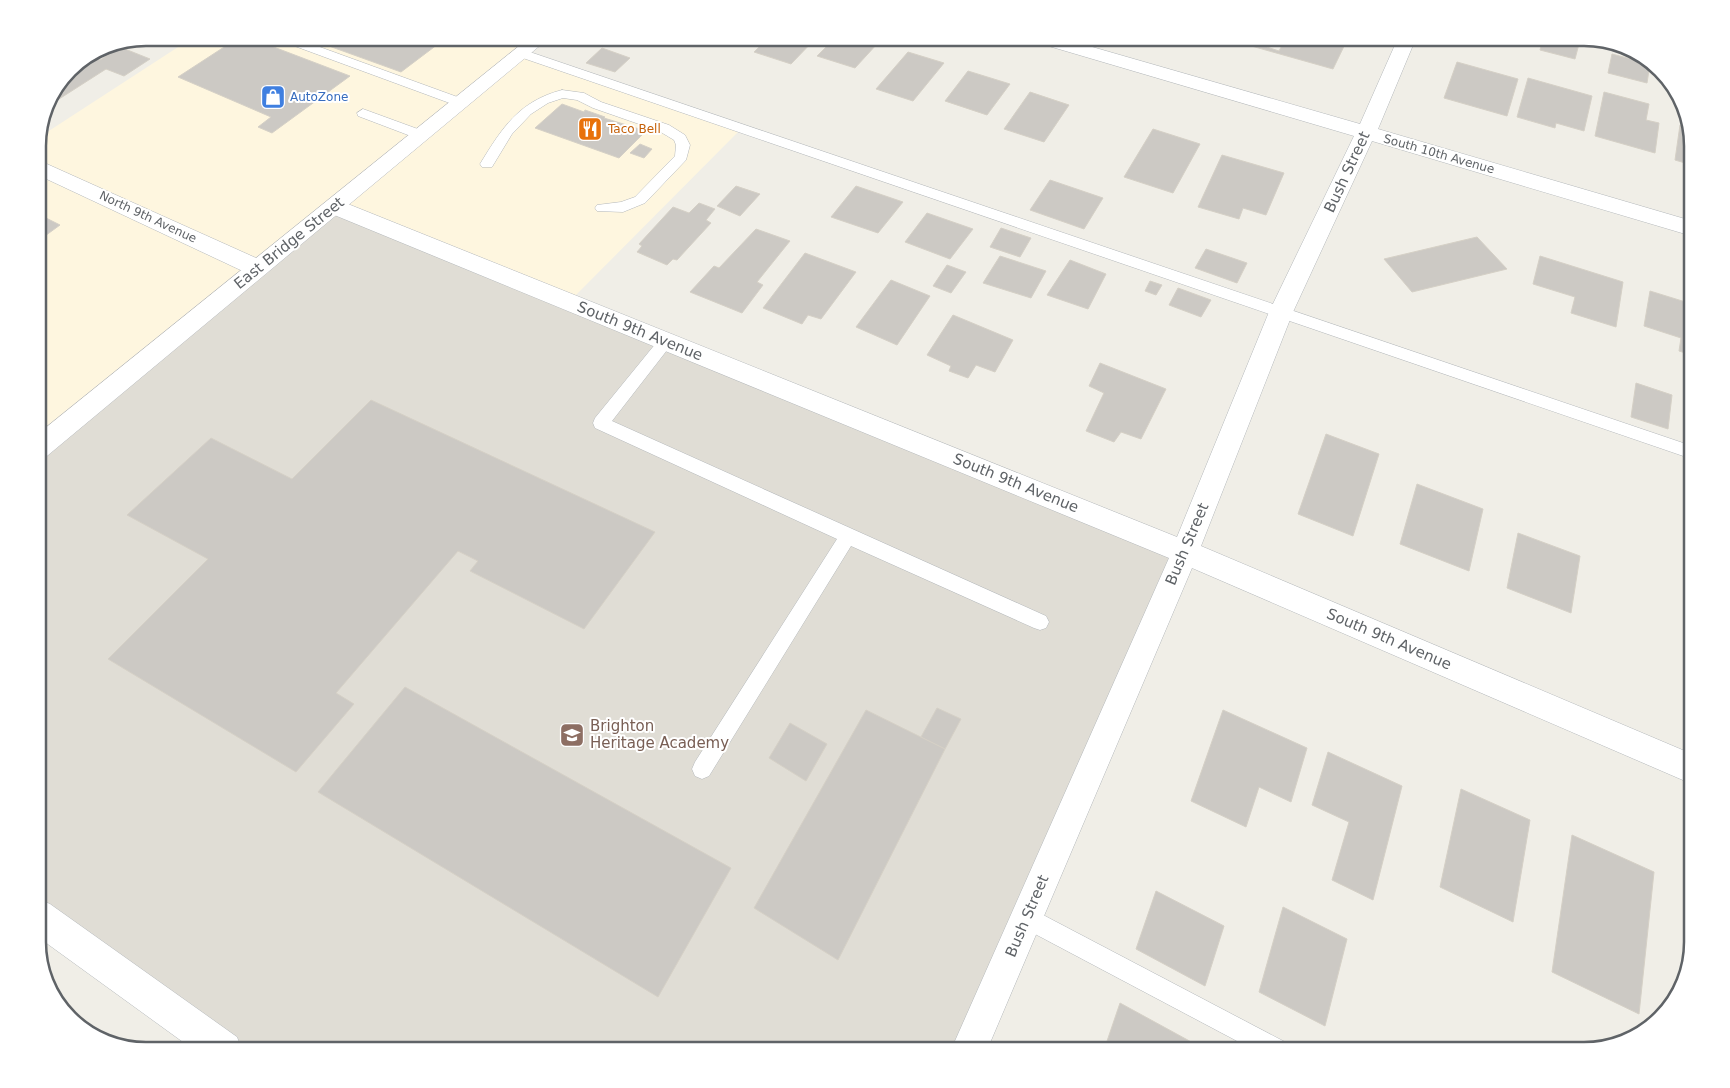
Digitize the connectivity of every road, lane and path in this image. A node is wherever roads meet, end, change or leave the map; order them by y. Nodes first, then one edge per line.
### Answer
1 (307, 46) edge
2 (530, 46) edge
3 (1069, 46) edge
4 (1404, 46) edge
5 (521, 53) junction
6 (595, 78) junction
7 (459, 102) junction
8 (597, 105) junction
9 (363, 114) dead end
10 (1366, 133) junction
11 (421, 135) junction
12 (487, 164) dead end
13 (46, 171) edge
14 (335, 207) junction
15 (602, 208) dead end
16 (1684, 226) edge
17 (257, 268) junction
18 (1281, 312) junction
19 (666, 341) junction
20 (46, 442) edge
21 (1684, 450) edge
22 (848, 536) junction
23 (1185, 552) junction
24 (1040, 622) dead end
25 (1684, 766) edge
26 (702, 769) dead end
27 (1026, 917) junction
28 (46, 922) edge
29 (213, 1042) edge
30 (972, 1042) edge
31 (1262, 1042) edge

1 - 7 lane
2 - 5 street, East Bridge Street
3 - 10 street, South 10th Avenue
4 - 10 street, Bush Street
5 - 6 lane
5 - 7 street, East Bridge Street
6 - 8 lane
6 - 18 lane
7 - 11 street, East Bridge Street
8 - 12 lane
8 - 15 lane
9 - 11 lane
10 - 16 street, South 10th Avenue
10 - 18 street, Bush Street
11 - 14 street, East Bridge Street
13 - 17 street, North 9th Avenue
14 - 17 street, East Bridge Street
14 - 19 street, South 9th Avenue
17 - 20 street, East Bridge Street
18 - 21 lane
18 - 23 street, Bush Street
19 - 22 lane
19 - 23 street, South 9th Avenue
22 - 24 lane
22 - 26 lane
23 - 25 street, South 9th Avenue
23 - 27 street, Bush Street
27 - 30 street, Bush Street
27 - 31 lane
28 - 29 street

